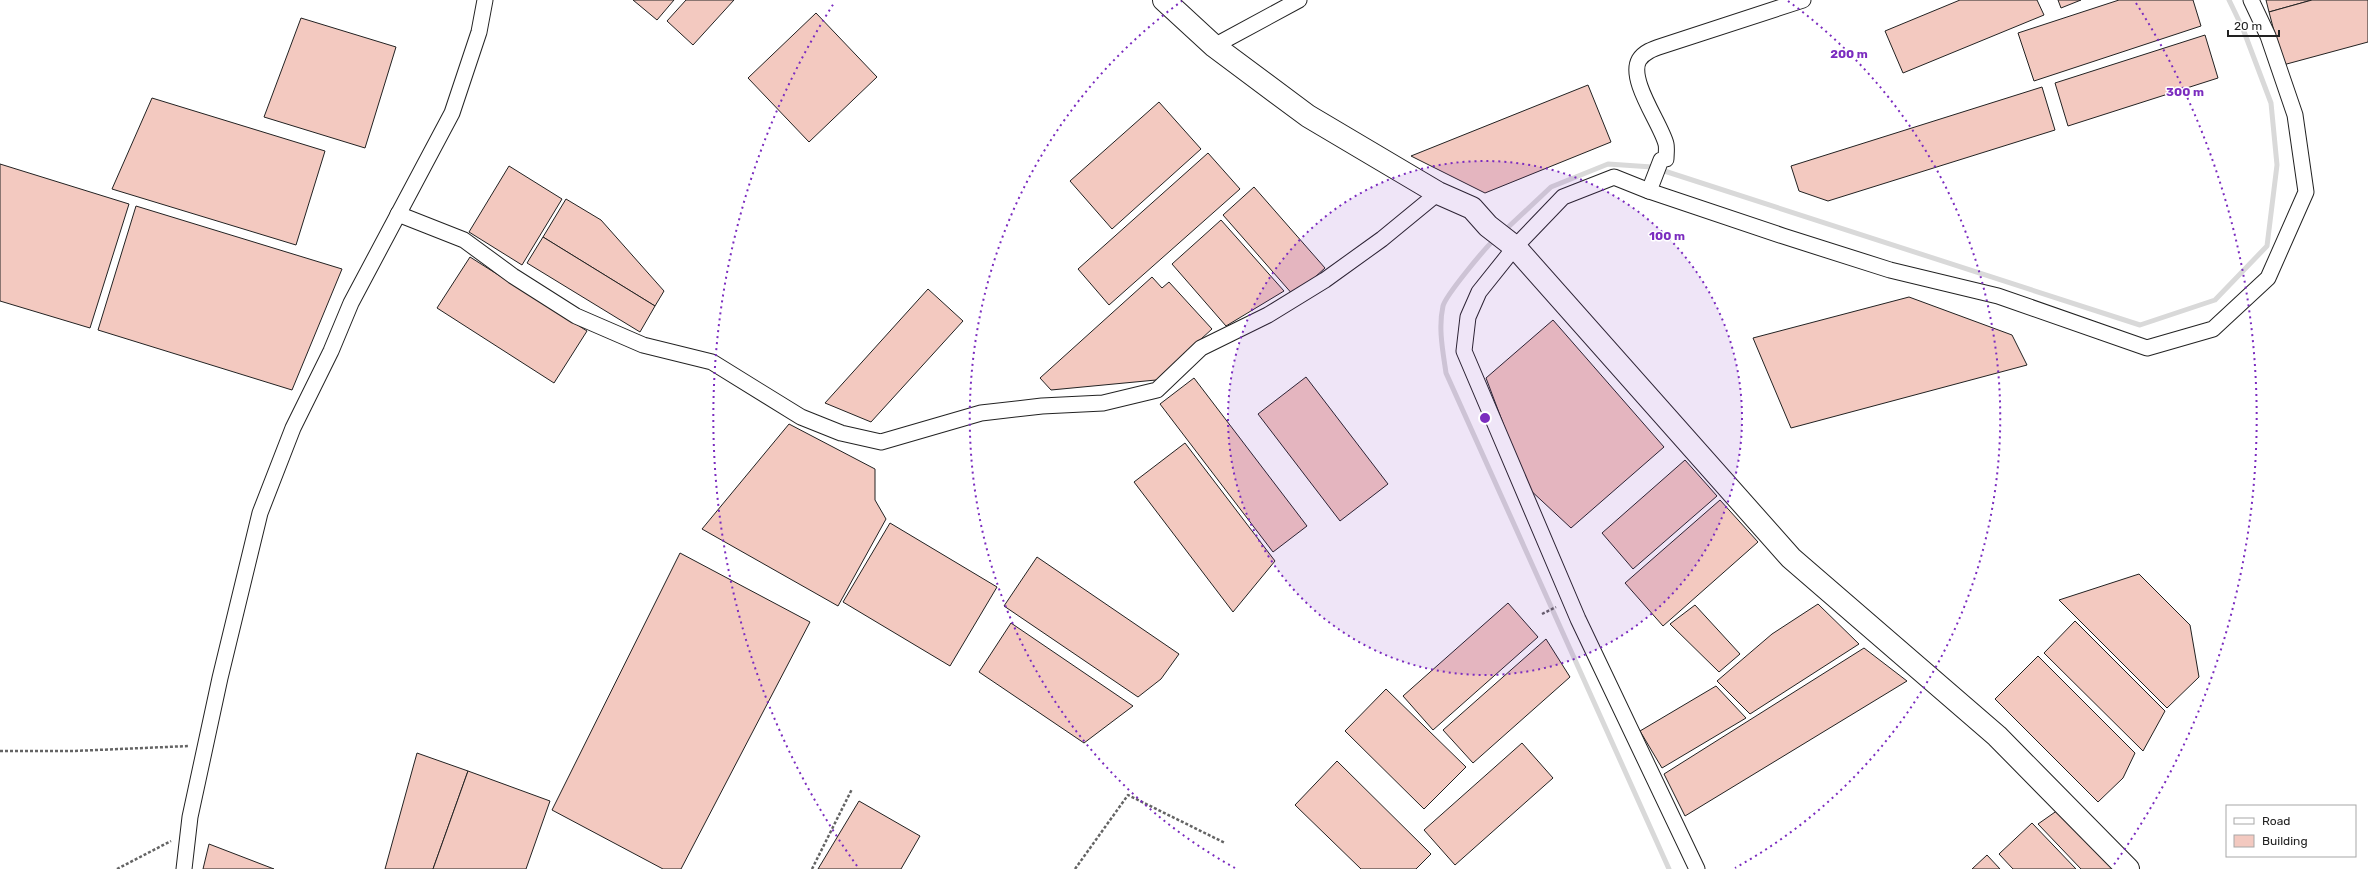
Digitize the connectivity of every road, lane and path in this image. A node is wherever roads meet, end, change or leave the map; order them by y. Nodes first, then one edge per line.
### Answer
1 (485, 0) edge
2 (1164, 0) edge
3 (1299, 0) edge
4 (1803, 0) edge
5 (2251, 0) edge
6 (1214, 46) junction
7 (1652, 185) junction
8 (1438, 193) junction
9 (398, 214) junction
10 (1512, 245) junction
11 (206, 746) junction
12 (0, 751) edge
13 (852, 789) dead end
14 (189, 831) junction
15 (1225, 843) dead end
16 (117, 869) edge
17 (184, 869) edge
18 (812, 869) edge
19 (1076, 869) edge
20 (1697, 869) edge
21 (2128, 869) edge

1 - 9 street
2 - 6 street
3 - 6 street
4 - 7 street
5 - 7 street
6 - 8 street
7 - 10 street
8 - 9 street
8 - 10 street
9 - 11 street
10 - 20 street
10 - 21 street
11 - 12 path
11 - 14 street
13 - 18 path
14 - 16 path
14 - 17 street
15 - 19 path

